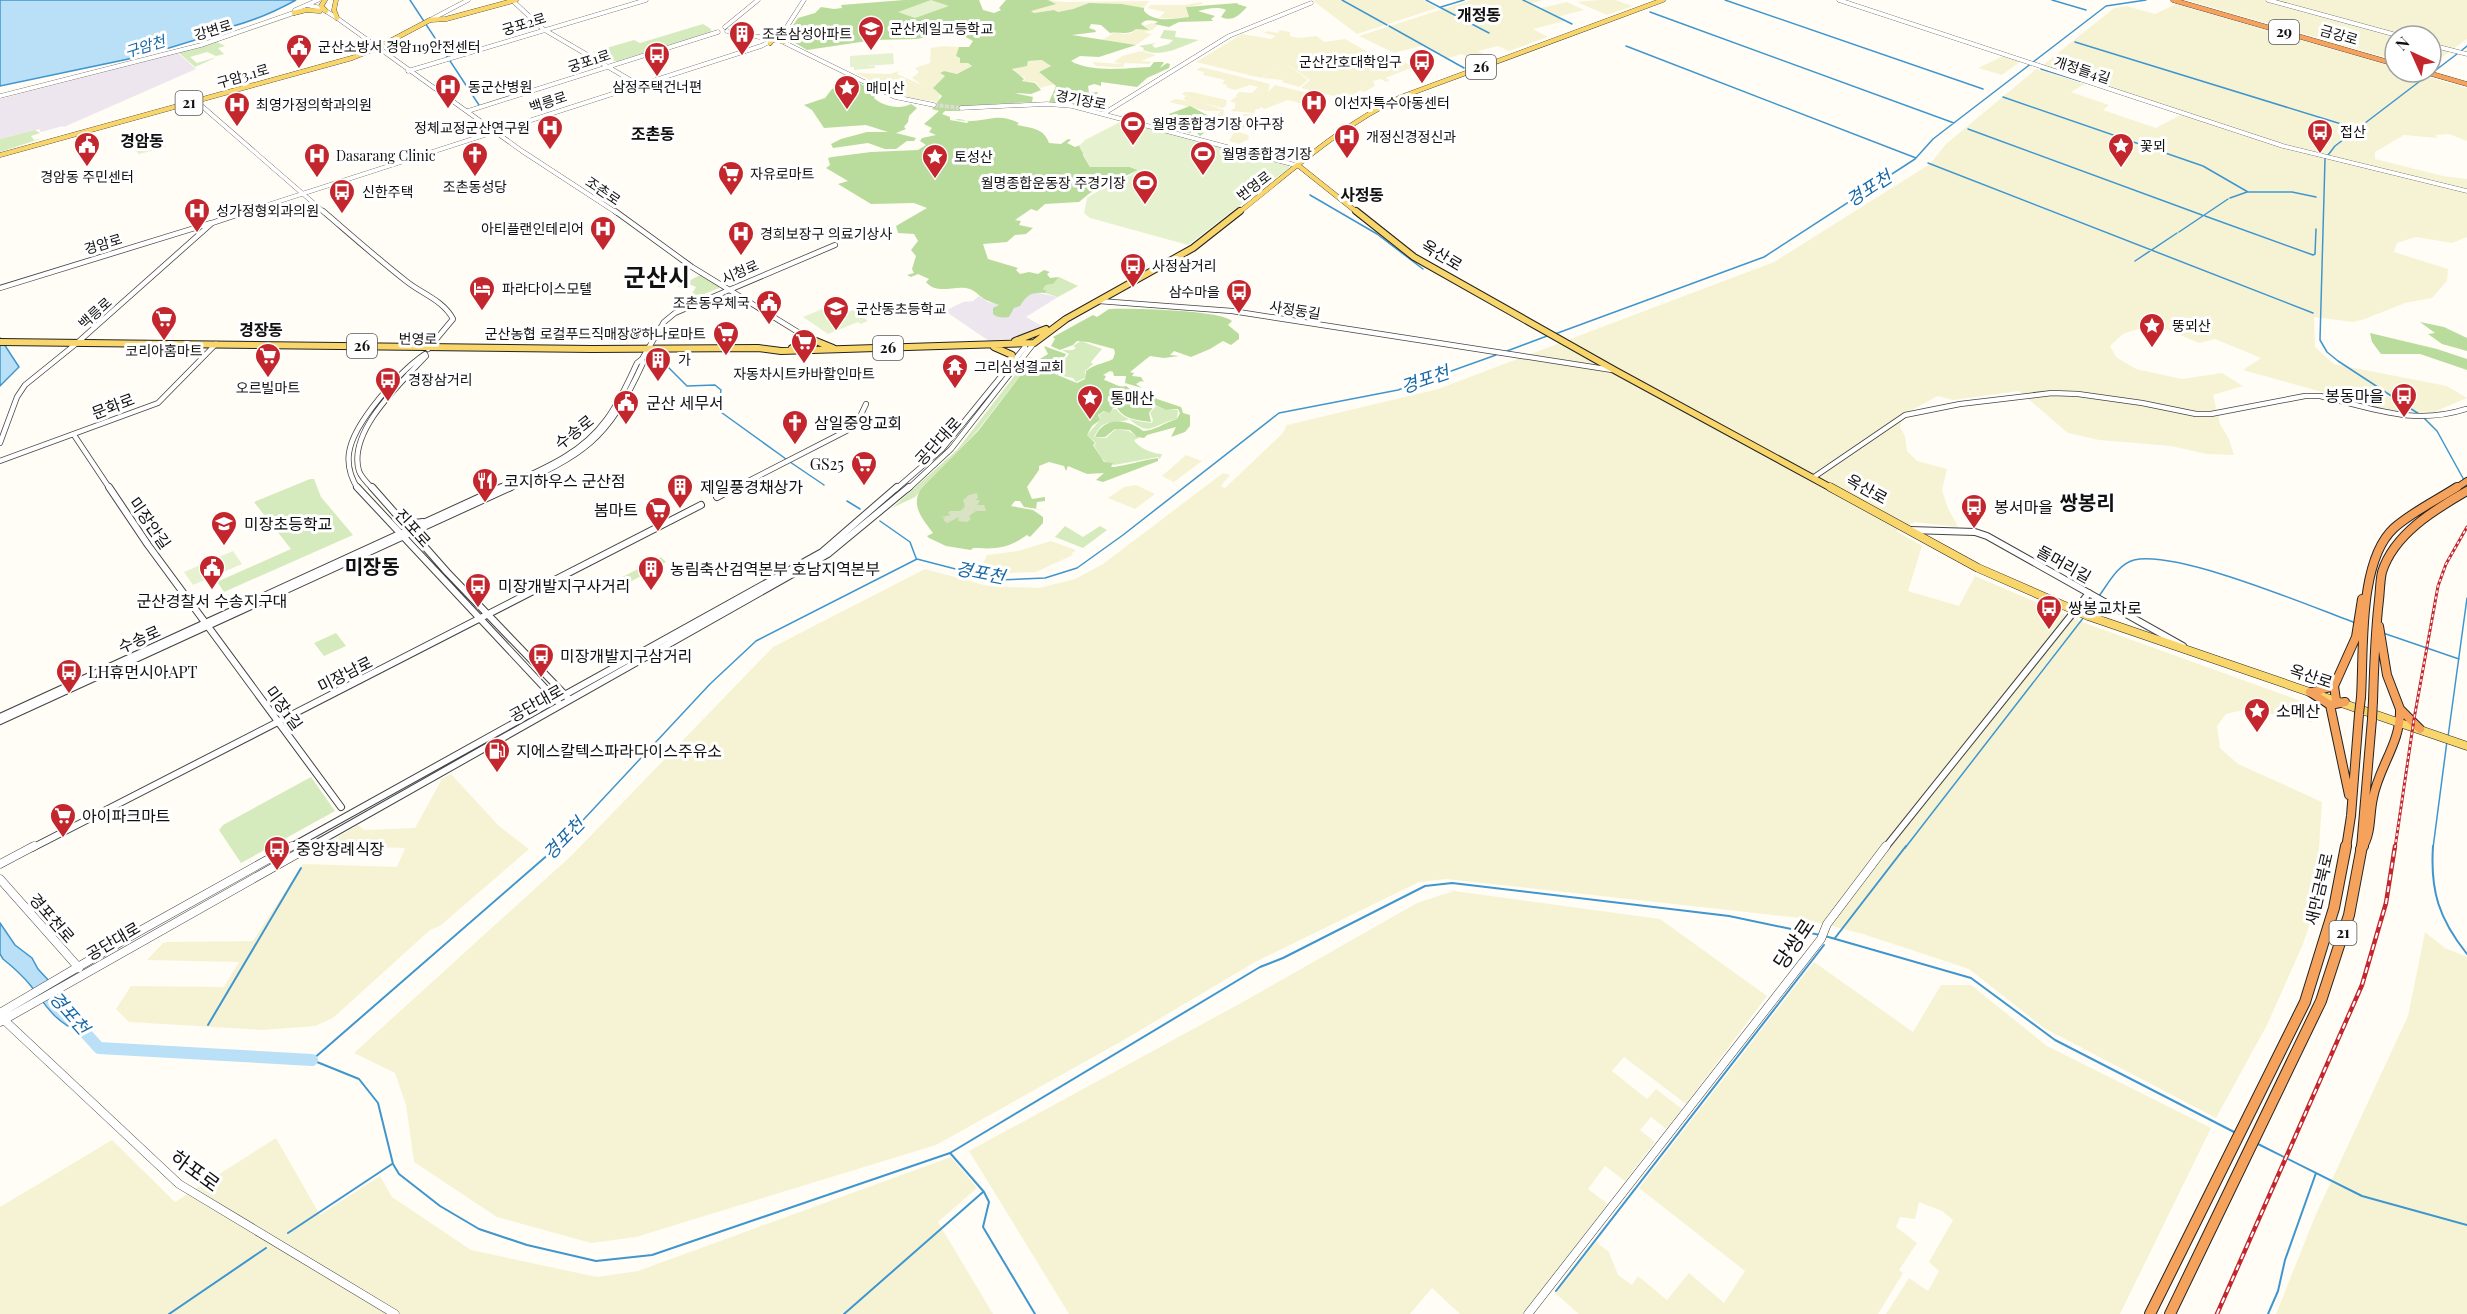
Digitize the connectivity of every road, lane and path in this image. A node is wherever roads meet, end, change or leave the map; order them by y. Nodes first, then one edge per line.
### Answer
1 (318, 0) edge
2 (324, 0) edge
3 (336, 0) edge
4 (468, 0) edge
5 (514, 0) edge
6 (646, 0) edge
7 (758, 0) edge
8 (804, 0) edge
9 (1664, 0) edge
10 (1839, 0) edge
11 (2173, 0) edge
12 (2178, 0) edge
13 (2268, 0) edge
14 (1311, 3) dead end
15 (308, 6) junction
16 (323, 11) junction
17 (294, 13) junction
18 (441, 14) junction
19 (337, 18) junction
20 (449, 18) junction
21 (429, 20) junction
22 (419, 26) junction
23 (543, 29) junction
24 (726, 29) junction
25 (2383, 31) edge
26 (769, 40) junction
27 (781, 40) junction
28 (761, 46) junction
29 (377, 48) junction
30 (2443, 48) edge
31 (384, 53) junction
32 (2467, 54) edge
33 (359, 55) junction
34 (2383, 60) edge
35 (2383, 60) edge
36 (607, 66) junction
37 (408, 71) junction
38 (2443, 77) edge
39 (2467, 83) edge
40 (639, 85) junction
41 (25, 89) junction
42 (0, 95) edge
43 (195, 101) junction
44 (934, 105) tunnel mouth
45 (962, 108) tunnel mouth
46 (468, 111) junction
47 (1103, 114) junction
48 (495, 130) junction
49 (0, 155) edge
50 (1311, 156) junction
51 (1299, 166) junction
52 (1312, 176) junction
53 (1281, 180) junction
54 (2467, 191) edge
55 (302, 193) junction
56 (212, 223) junction
57 (836, 245) dead end
58 (0, 288) edge
59 (731, 289) junction
60 (1099, 301) junction
61 (1066, 319) junction
62 (1049, 328) junction
63 (806, 337) junction
64 (109, 343) junction
65 (147, 343) junction
66 (1031, 343) junction
67 (4, 344) edge
68 (75, 344) junction
69 (180, 344) junction
70 (1003, 344) junction
71 (987, 345) junction
72 (94, 346) junction
73 (214, 346) junction
74 (133, 347) junction
75 (159, 347) junction
76 (848, 349) junction
77 (428, 350) junction
78 (812, 350) junction
79 (781, 351) junction
80 (645, 354) junction
81 (1011, 364) junction
82 (1616, 370) junction
83 (866, 404) dead end
84 (2466, 409) edge
85 (74, 435) junction
86 (0, 443) edge
87 (0, 461) edge
88 (1814, 477) junction
89 (2467, 481) edge
90 (2465, 492) edge
91 (717, 497) dead end
92 (701, 505) dead end
93 (448, 515) junction
94 (396, 516) junction
95 (387, 519) junction
96 (1910, 530) junction
97 (411, 532) junction
98 (402, 536) junction
99 (422, 544) junction
100 (413, 548) junction
101 (371, 550) junction
102 (2089, 593) junction
103 (2077, 612) junction
104 (489, 615) junction
105 (480, 620) junction
106 (208, 624) junction
107 (2362, 625) junction
108 (2378, 635) junction
109 (2196, 654) junction
110 (2334, 686) junction
111 (2311, 692) junction
112 (567, 698) junction
113 (2337, 702) junction
114 (558, 703) junction
115 (2400, 709) junction
116 (0, 719) edge
117 (277, 723) junction
118 (2401, 725) junction
119 (2420, 729) junction
120 (2467, 746) edge
121 (374, 801) junction
122 (2351, 806) junction
123 (341, 807) junction
124 (321, 831) junction
125 (2361, 850) junction
126 (0, 864) edge
127 (0, 879) edge
128 (80, 972) junction
129 (1, 1018) edge
130 (395, 1314) edge
131 (1528, 1314) edge
132 (2150, 1314) edge
133 (2170, 1314) edge

1 - 15 street, 강변로
2 - 15 street, 강변로
2 - 16 main road
3 - 19 main road
4 - 18 street
5 - 20 main road, 21
5 - 23 street
6 - 23 street, 궁포2로
7 - 24 street
8 - 27 street
9 - 50 main road, 번영로 / 26
10 - 54 street, 개정들4길
11 - 34 highway, 금강로 / 29
12 - 35 highway, 금강로 / 29
13 - 25 street
14 - 47 street
15 - 16 street, 조촌로
15 - 17 street, 강변로
15 - 41 street, 강변로
16 - 17 main road
16 - 19 street, 조촌로
16 - 29 street, 조촌로
17 - 41 street, 강변로
18 - 20 main road
18 - 21 street
19 - 29 street, 조촌로
20 - 21 main road, 21
20 - 22 main road
21 - 22 main road, 21
22 - 29 main road, 구암3.1로 / 21
23 - 36 street
23 - 37 street, 궁포2로
24 - 26 street
24 - 36 street, 궁포1로
26 - 27 main road
26 - 28 street, 백릉로
27 - 28 main road
27 - 44 street
28 - 40 street, 백릉로
29 - 31 street, 조촌로
29 - 33 main road, 구암3.1로 / 21
30 - 32 street
31 - 33 street
31 - 37 street, 조촌로
33 - 43 main road, 구암3.1로 / 21
36 - 40 street
36 - 46 street, 궁포1로
37 - 46 street, 조촌로
38 - 39 highway
40 - 48 street, 백릉로
41 - 42 street, 강변로
43 - 49 main road, 구암3.1로 / 21
43 - 55 street, 진포로
45 - 47 street, 경기장로
46 - 48 street, 조촌로
47 - 51 street, 경기장로
48 - 55 street, 백릉로
48 - 59 street, 조촌로
50 - 51 main road, 번영로 / 26
50 - 52 main road
51 - 52 main road, 옥산로
51 - 53 main road, 번영로 / 26
52 - 53 main road
52 - 82 main road, 옥산로
53 - 60 main road, 번영로 / 26
55 - 56 street, 백릉로
55 - 77 street, 진포로
56 - 58 street, 경암로
56 - 68 street, 백릉로
57 - 59 street, 시청로
59 - 63 street, 조촌로
59 - 80 street, 시청로
60 - 61 main road, 번영로 / 26
60 - 82 street, 사정동길
61 - 62 main road
61 - 66 main road, 번영로 / 26
62 - 66 main road
62 - 70 main road
63 - 76 main road
63 - 78 street
63 - 79 main road
64 - 65 main road, 번영로 / 26
64 - 68 main road, 번영로 / 26
64 - 72 main road
65 - 69 main road, 번영로 / 26
65 - 74 main road
66 - 70 main road, 번영로 / 26
66 - 81 street, 공단대로
66 - 112 street, 공단대로
67 - 68 main road, 번영로 / 26
68 - 72 main road, 번영로 / 26
68 - 86 street
69 - 73 main road, 번영로 / 26
69 - 75 main road
70 - 71 main road, 번영로 / 26
71 - 76 main road, 번영로 / 26
71 - 81 main road
72 - 74 main road, 번영로 / 26
73 - 75 main road, 번영로 / 26
73 - 77 main road, 번영로 / 26
73 - 85 street, 문화로
74 - 75 main road, 번영로 / 26
76 - 78 main road, 번영로 / 26
77 - 80 main road, 번영로 / 26
77 - 94 street, 진포로
77 - 95 street, 진포로
78 - 79 main road, 번영로 / 26
79 - 80 main road, 번영로 / 26
80 - 93 street, 수송로
81 - 112 street, 공단대로
82 - 88 main road, 옥산로
83 - 91 street
84 - 88 street
85 - 87 street, 문화로
85 - 106 street, 미장안길
88 - 96 main road, 옥산로
89 - 107 highway
90 - 108 highway
92 - 104 street, 미장남로
93 - 94 street
93 - 97 street, 수송로
93 - 99 street
94 - 97 street, 진포로
95 - 98 street, 진포로
95 - 101 street
96 - 102 street, 돌머리길
96 - 103 main road, 옥산로
97 - 98 street, 수송로
97 - 99 street, 진포로
98 - 100 street, 진포로
98 - 101 street, 수송로
99 - 104 street, 진포로
100 - 101 street
100 - 105 street, 진포로
101 - 106 street, 수송로
102 - 103 street, 당쌍로
102 - 109 street, 돌머리길
103 - 109 main road, 옥산로
103 - 131 street, 당쌍로
104 - 105 street, 미장남로
104 - 112 street, 진포로
105 - 114 street, 진포로
105 - 117 street, 미장남로
106 - 116 street, 수송로
106 - 117 street, 미장1길
107 - 110 highway
107 - 122 highway, 새만금북로 / 21, bridge
108 - 115 highway
108 - 125 highway, 새만금북로 / 21, bridge
109 - 111 main road, 옥산로
110 - 111 highway
110 - 113 highway
111 - 113 highway
112 - 114 street, 공단대로
113 - 118 main road, 옥산로
113 - 122 highway
114 - 121 street, 공단대로
114 - 128 street, 공단대로
115 - 118 highway
115 - 119 highway
117 - 123 street, 미장1길
117 - 126 street, 미장남로
118 - 119 highway
118 - 125 highway
119 - 120 main road
121 - 123 street
121 - 124 street, 공단대로
122 - 132 highway, 새만금북로 / 21
123 - 124 street
124 - 128 street, 공단대로
125 - 133 highway, 새만금북로 / 21
127 - 128 street, 경포천로
128 - 129 street, 공단대로
129 - 130 street, 하포로

